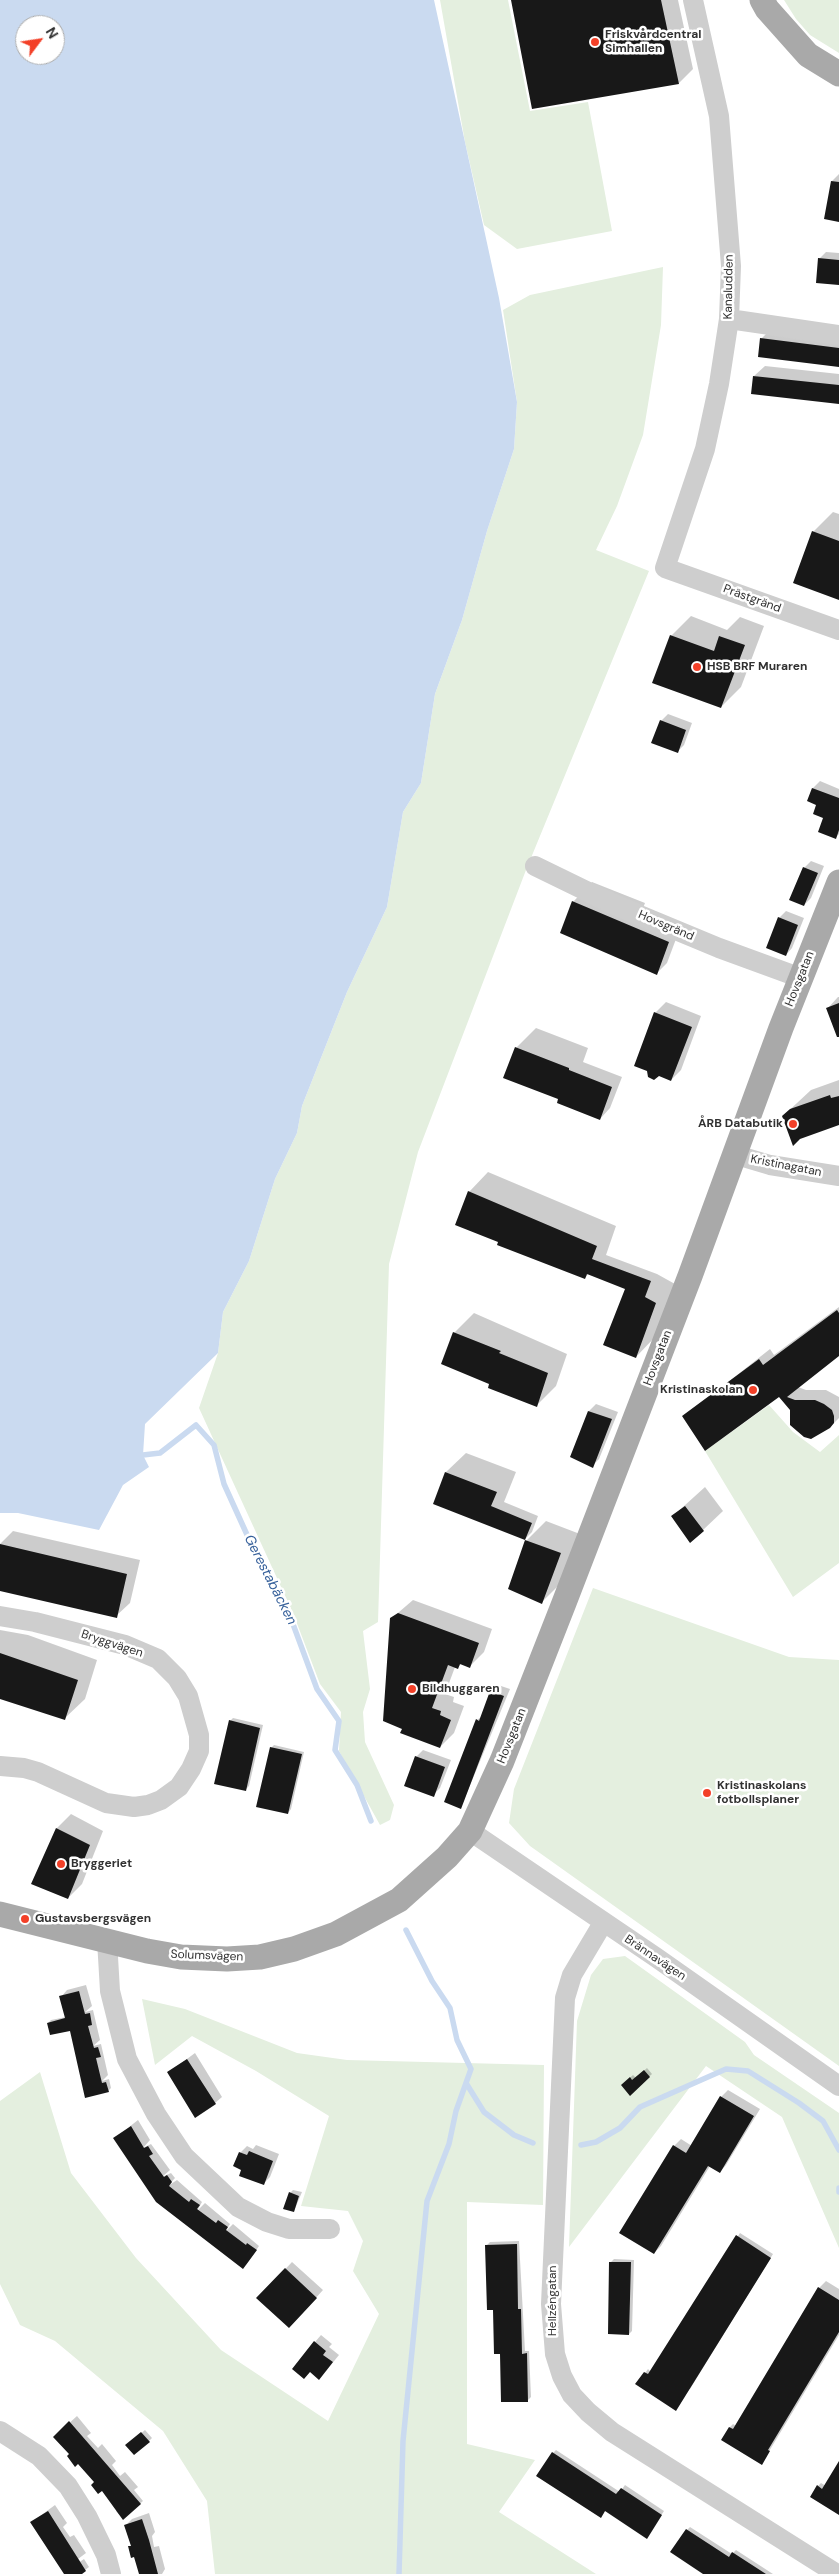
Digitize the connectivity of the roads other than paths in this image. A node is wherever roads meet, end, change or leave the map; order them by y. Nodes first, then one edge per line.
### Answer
1 (693, 0) edge
2 (762, 0) edge
3 (839, 74) edge
4 (729, 319) junction
5 (839, 335) edge
6 (665, 568) joint
7 (839, 630) edge
8 (535, 866) dead end
9 (839, 882) edge
10 (801, 978) junction
11 (734, 1154) junction
12 (839, 1176) edge
13 (0, 1616) edge
14 (0, 1766) edge
15 (470, 1832) junction
16 (0, 1914) edge
17 (603, 1923) junction
18 (107, 1940) junction
19 (839, 2086) edge
20 (330, 2229) dead end
21 (0, 2431) edge
22 (111, 2574) edge
23 (837, 2574) edge

1 - 4 street, Kanaludden
2 - 3 main road
4 - 5 street
4 - 6 street, Kanaludden
6 - 7 street, Prästgränd
8 - 10 street, Hovsgränd
9 - 10 main road, Hovsgatan
10 - 11 main road, Hovsgatan
11 - 12 street, Kristinagatan
11 - 15 main road, Hovsgatan
13 - 14 street, Bryggvägen
15 - 17 street, Brännavägen
15 - 18 main road, Solumsvägen
16 - 18 main road, Solumsvägen
17 - 19 street, Brännavägen
17 - 23 street, Hellzéngatan
18 - 20 street
21 - 22 street

